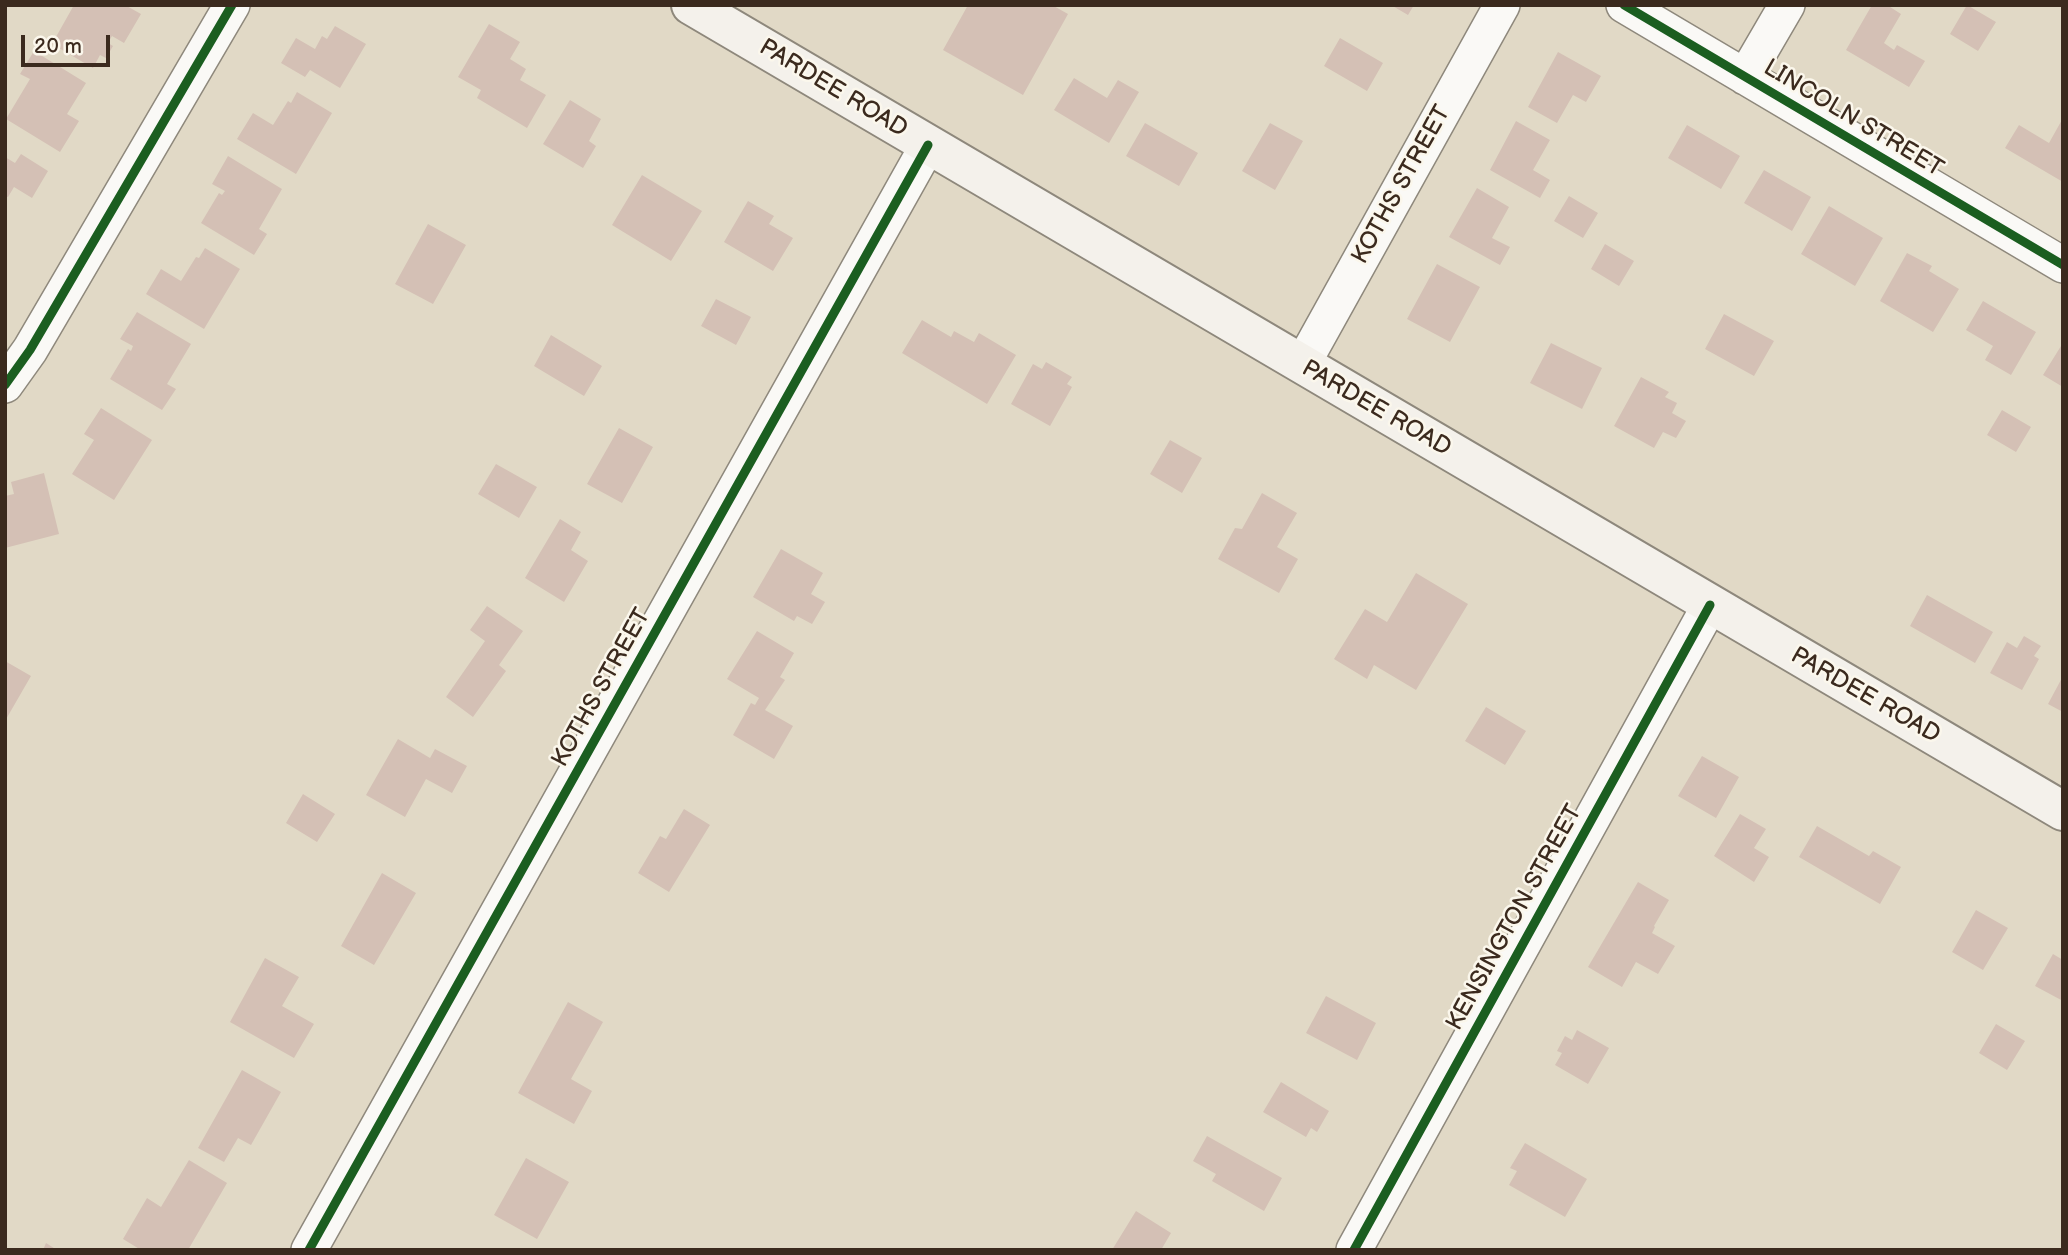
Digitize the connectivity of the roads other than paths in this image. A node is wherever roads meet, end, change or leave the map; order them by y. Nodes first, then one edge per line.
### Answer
1 (232, 5) edge
2 (691, 5) edge
3 (1502, 5) edge
4 (1625, 5) edge
5 (1787, 5) edge
6 (1745, 77) junction
7 (928, 145) junction
8 (2063, 265) edge
9 (1301, 365) junction
10 (5, 385) edge
11 (1710, 605) junction
12 (2063, 811) edge
13 (310, 1250) edge
14 (1354, 1250) edge

1 - 10 street
2 - 7 main road, PARDEE ROAD
3 - 9 street, KOTHS STREET
4 - 6 street, LINCOLN STREET
5 - 6 street
6 - 8 street, LINCOLN STREET
7 - 9 main road, PARDEE ROAD
7 - 13 street, KOTHS STREET
9 - 11 main road, PARDEE ROAD
11 - 12 main road, PARDEE ROAD
11 - 14 street, KENSINGTON STREET

